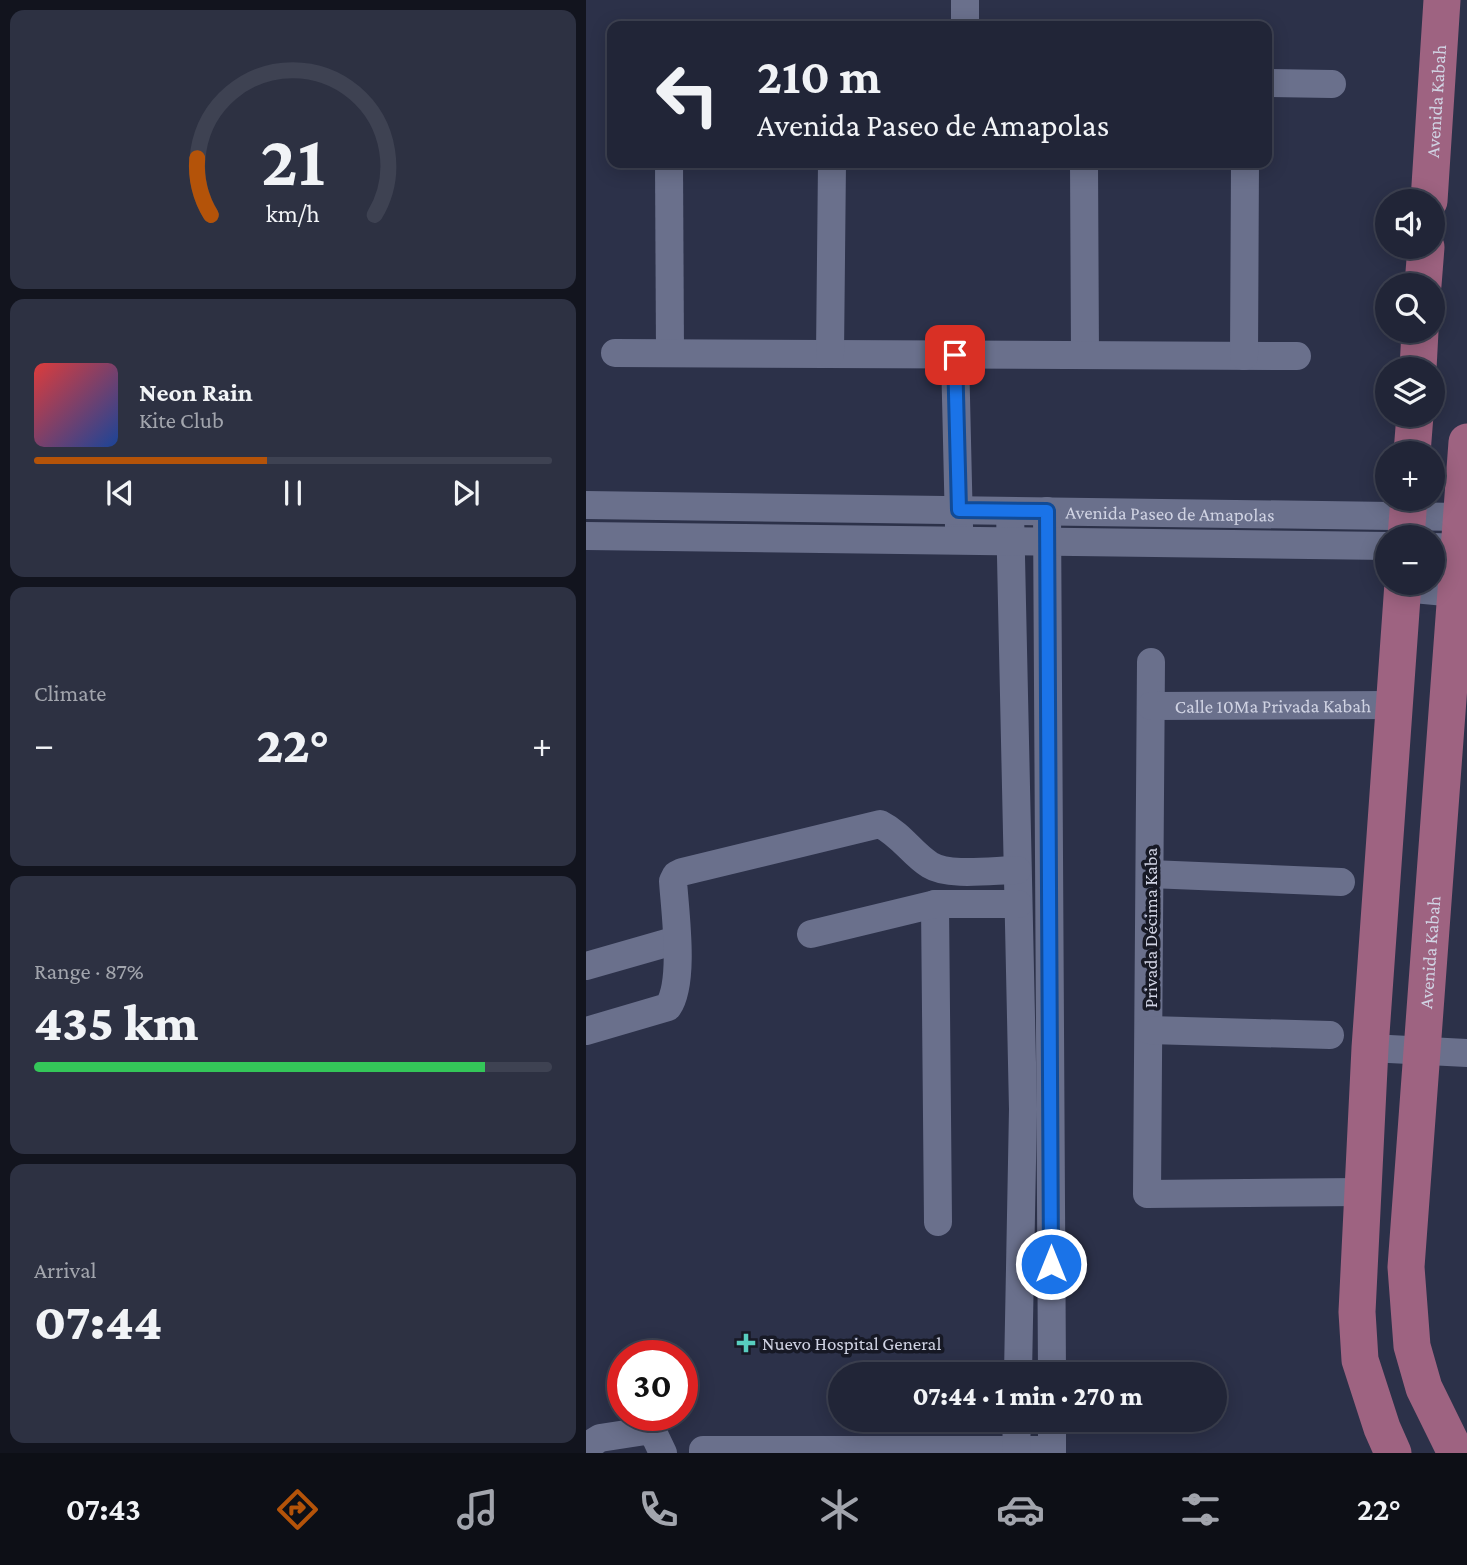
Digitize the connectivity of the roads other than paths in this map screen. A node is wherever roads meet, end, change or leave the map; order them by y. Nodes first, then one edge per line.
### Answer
1 (965, 0) edge
2 (1442, 0) edge
3 (965, 21) edge
4 (1272, 83) edge
5 (1332, 84) dead end
6 (669, 168) edge
7 (832, 168) edge
8 (1084, 168) edge
9 (1245, 168) edge
10 (1430, 189) edge
11 (615, 353) dead end
12 (670, 353) junction
13 (830, 354) junction
14 (955, 355) junction
15 (1085, 355) junction
16 (1244, 356) junction
17 (1297, 356) dead end
18 (1466, 466) edge
19 (586, 505) edge
20 (959, 510) junction
21 (1010, 511) junction
22 (1047, 511) junction
23 (1408, 517) edge
24 (586, 536) edge
25 (1455, 540) edge
26 (960, 541) junction
27 (1009, 541) junction
28 (1048, 542) junction
29 (1375, 547) edge
30 (1461, 594) edge
31 (1402, 595) edge
32 (1151, 662) dead end
33 (1459, 662) edge
34 (1395, 705) junction
35 (1151, 706) junction
36 (1017, 870) junction
37 (1150, 874) junction
38 (1341, 881) dead end
39 (935, 904) junction
40 (1018, 904) junction
41 (811, 934) dead end
42 (677, 940) junction
43 (586, 966) edge
44 (1149, 1030) junction
45 (586, 1031) edge
46 (1330, 1035) dead end
47 (1370, 1048) junction
48 (1424, 1050) junction
49 (1467, 1053) edge
50 (1037, 1109) junction
51 (1361, 1192) junction
52 (938, 1222) dead end
53 (1019, 1362) edge
54 (1051, 1362) edge
55 (1017, 1432) edge
56 (1052, 1432) edge
57 (595, 1446) edge
58 (1016, 1451) edge
59 (1052, 1451) edge
60 (663, 1453) edge
61 (703, 1453) edge
62 (1393, 1453) edge
63 (1456, 1453) edge

1 - 3 street
2 - 10 main road, Avenida Kabah
4 - 5 street
6 - 12 street
7 - 13 street
8 - 15 street
9 - 16 street
11 - 12 street
12 - 13 street
13 - 14 street
14 - 15 street
14 - 20 street
15 - 16 street
16 - 17 street
18 - 25 main road, Avenida Kabah
19 - 20 street, Avenida Paseo de Amapolas
20 - 21 street, Avenida Paseo de Amapolas
20 - 26 street
21 - 22 street, Avenida Paseo de Amapolas
21 - 27 street
22 - 23 street, Avenida Paseo de Amapolas
22 - 28 street
23 - 25 street, Avenida Paseo de Amapolas
24 - 26 street, Avenida Paseo de Amapolas
25 - 30 main road, Avenida Kabah
26 - 27 street, Avenida Paseo de Amapolas
27 - 28 street, Avenida Paseo de Amapolas
27 - 36 street
28 - 29 street, Avenida Paseo de Amapolas
28 - 50 street
30 - 33 main road, Avenida Kabah
31 - 34 main road
32 - 35 street, Privada Décima Kaba
33 - 48 main road, Avenida Kabah
34 - 35 street, Calle 10Ma Privada Kabah
34 - 47 main road
35 - 37 street, Privada Décima Kaba
36 - 40 street
36 - 42 street
37 - 38 street
37 - 44 street, Privada Décima Kaba
39 - 40 street
39 - 41 street
39 - 52 street
40 - 50 street
42 - 43 street
42 - 45 street
44 - 46 street
44 - 51 street, Privada Décima Kaba
47 - 48 street
47 - 51 main road
48 - 49 street
48 - 63 main road, Avenida Kabah
50 - 53 street
50 - 54 street
51 - 62 main road
55 - 58 street
56 - 59 street
57 - 60 street
58 - 59 street
58 - 61 street

